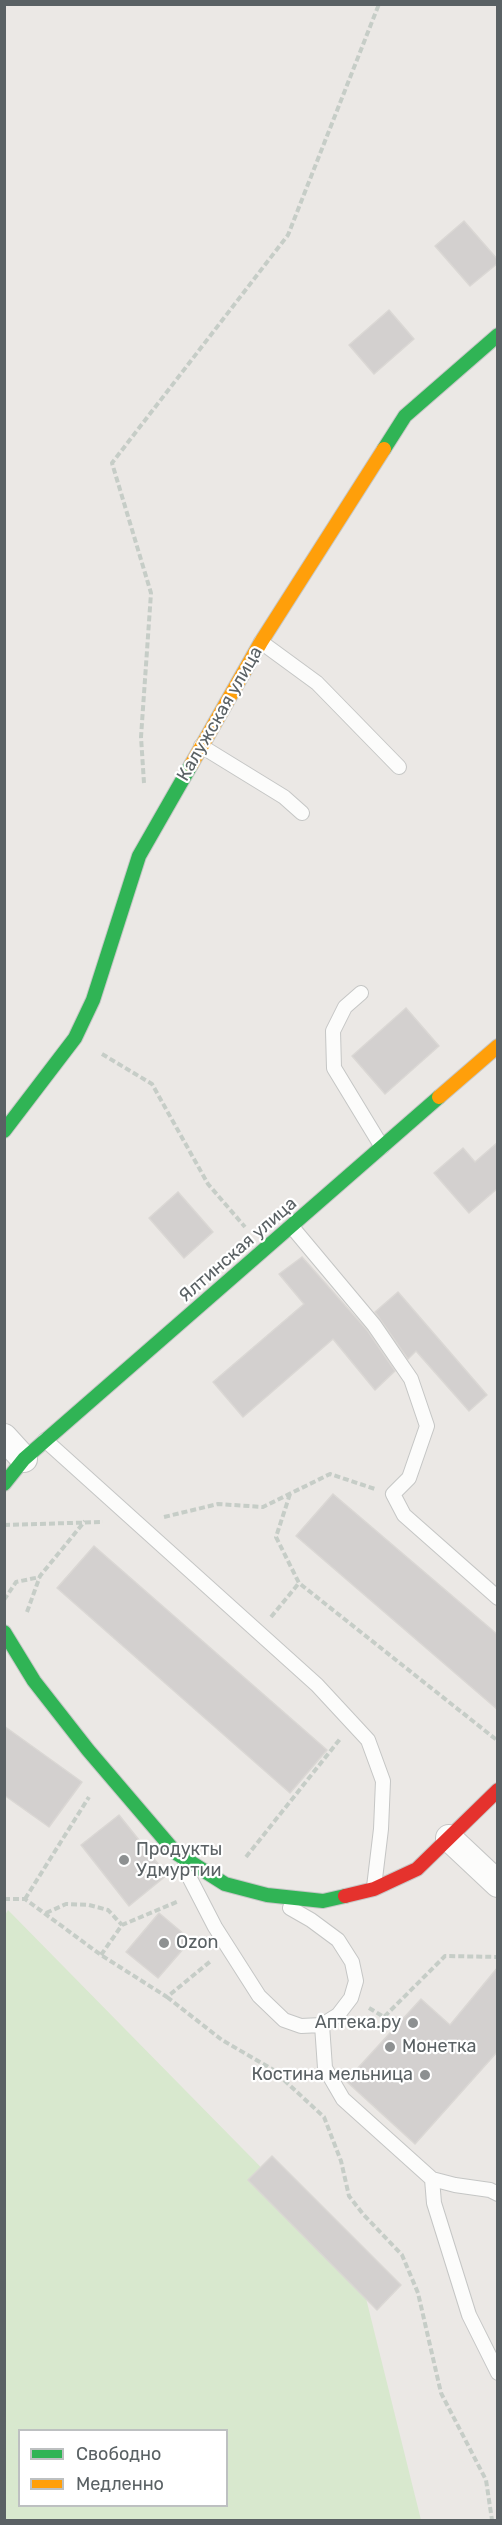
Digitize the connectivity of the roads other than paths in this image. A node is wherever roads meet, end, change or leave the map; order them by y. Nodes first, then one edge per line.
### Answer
1 (498, 335) edge
2 (261, 642) junction
3 (201, 746) junction
4 (399, 767) dead end
5 (302, 813) dead end
6 (361, 993) dead end
7 (498, 1046) edge
8 (4, 1131) edge
9 (382, 1147) junction
10 (292, 1227) junction
11 (4, 1437) edge
12 (45, 1440) junction
13 (24, 1459) junction
14 (4, 1484) edge
15 (498, 1598) edge
16 (4, 1632) edge
17 (498, 1790) edge
18 (449, 1838) junction
19 (176, 1853) junction
20 (498, 1884) edge
21 (374, 1889) junction
22 (267, 1895) junction
23 (322, 2025) junction
24 (432, 2178) junction
25 (498, 2194) edge
26 (498, 2373) edge

1 - 2 street, Калужская улица
2 - 3 street, Калужская улица
2 - 4 lane
3 - 5 lane
3 - 8 street, Калужская улица
6 - 9 lane
7 - 9 street, Ялтинская улица
9 - 10 street, Ялтинская улица
10 - 12 street, Ялтинская улица
10 - 15 lane
11 - 13 street
12 - 13 street, Ялтинская улица
12 - 21 lane
13 - 14 street, Ялтинская улица
16 - 19 street
17 - 18 street
18 - 20 street
18 - 21 street
19 - 22 street
19 - 23 lane
21 - 22 street
22 - 23 lane
23 - 24 lane
24 - 25 lane
24 - 26 lane

